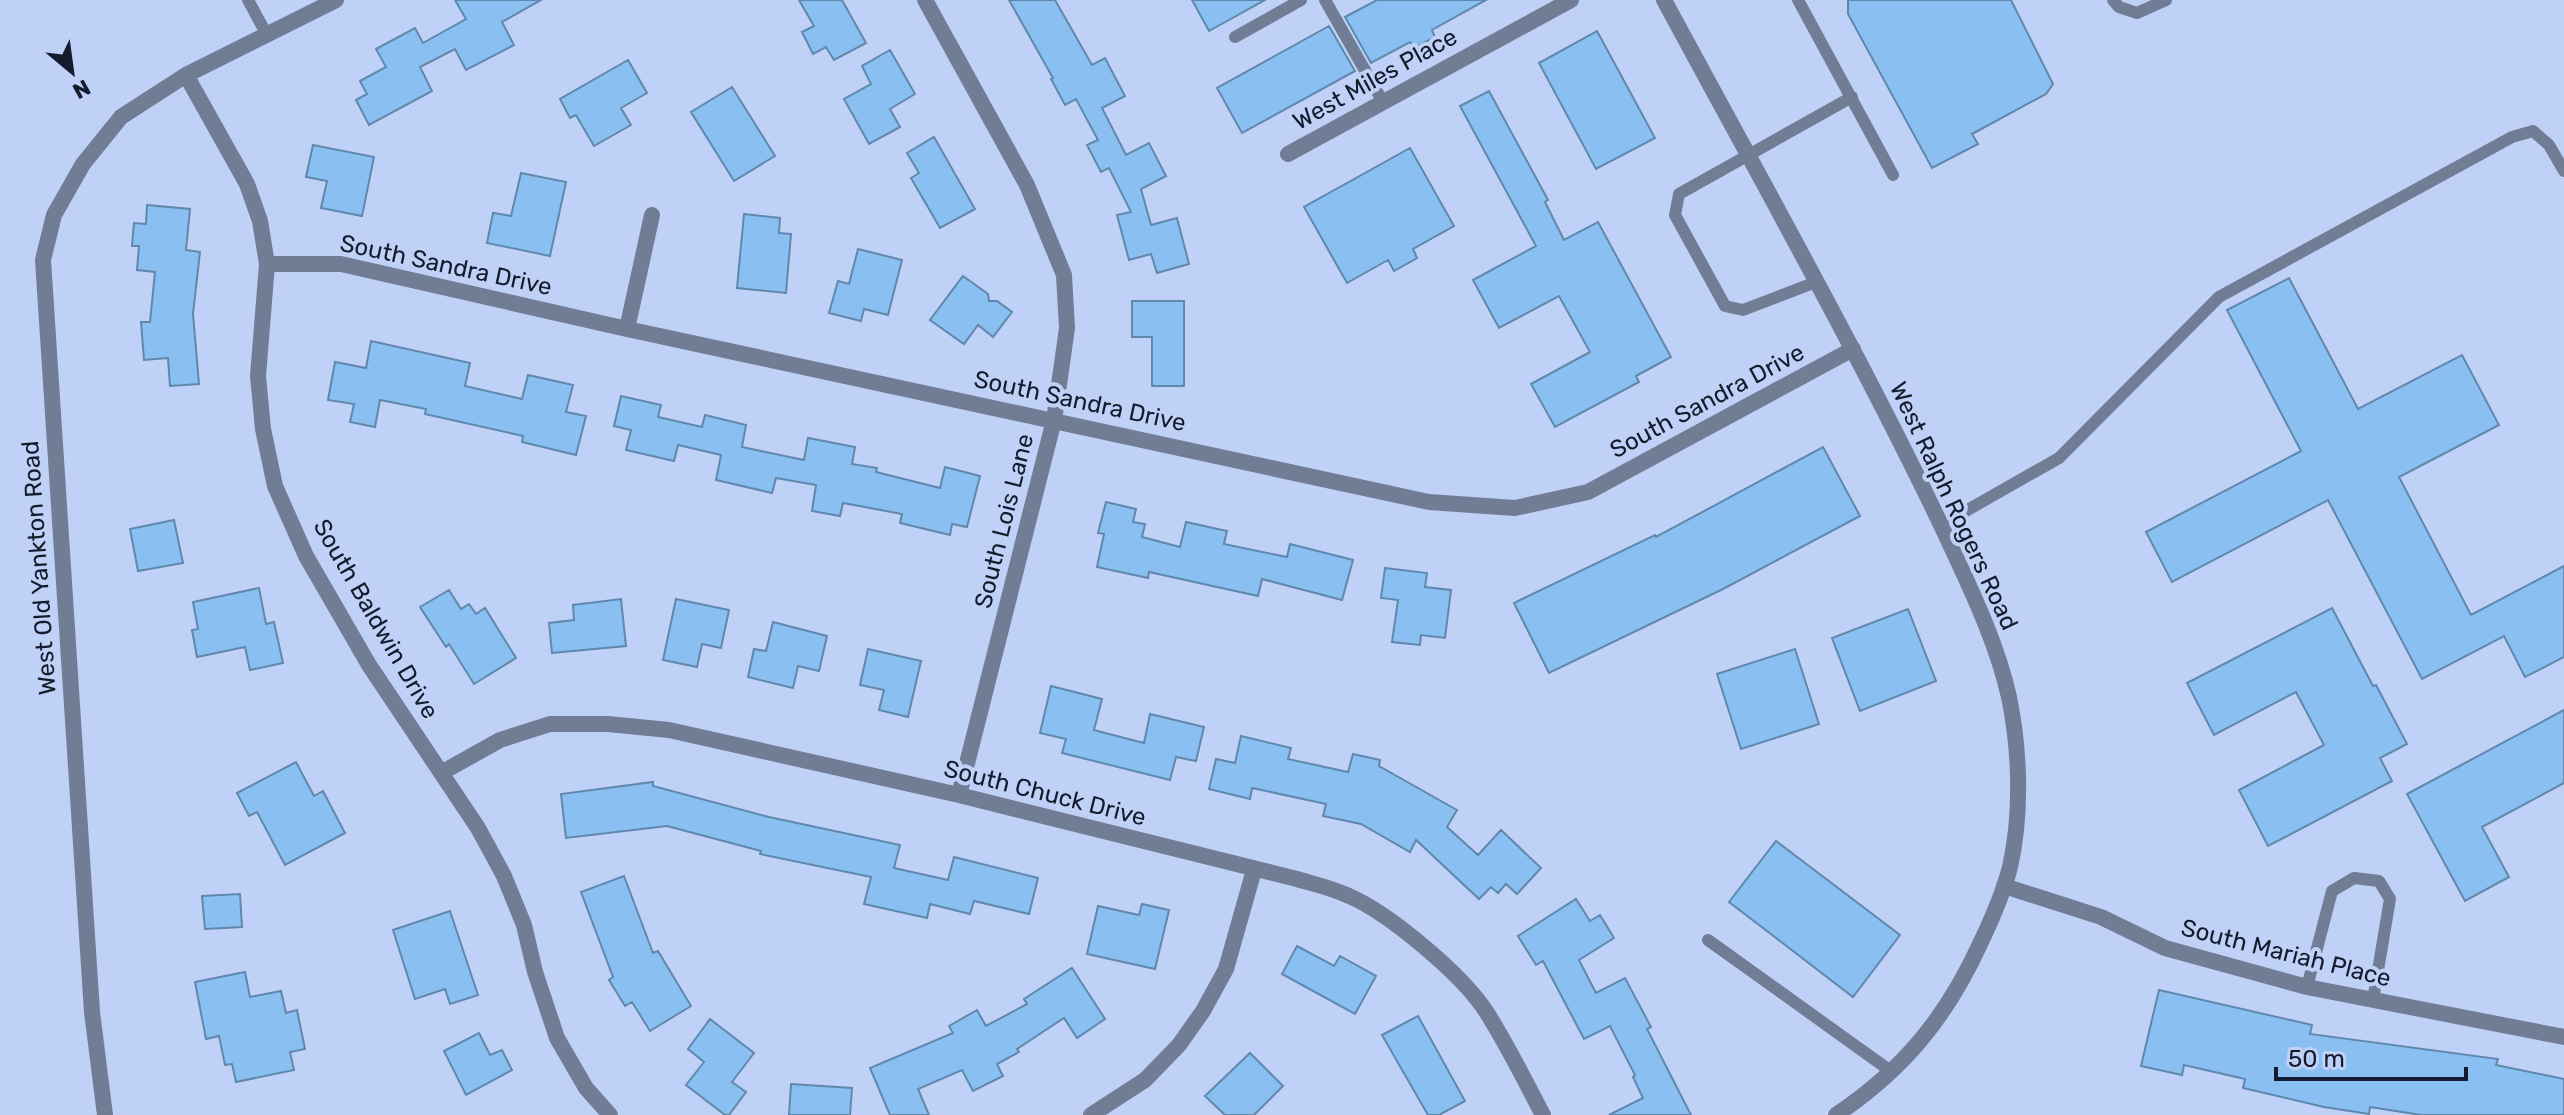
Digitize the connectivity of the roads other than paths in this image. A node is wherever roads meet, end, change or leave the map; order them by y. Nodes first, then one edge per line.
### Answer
1 (248, 0) edge
2 (336, 0) edge
3 (925, 0) edge
4 (1301, 0) edge
5 (1325, 0) edge
6 (1571, 0) edge
7 (1664, 0) edge
8 (1798, 0) edge
9 (2113, 0) edge
10 (2166, 0) edge
11 (267, 35) junction
12 (1235, 37) dead end
13 (186, 75) junction
14 (1852, 97) junction
15 (1383, 102) junction
16 (1288, 154) dead end
17 (1747, 154) junction
18 (2564, 171) edge
19 (1893, 175) dead end
20 (652, 215) dead end
21 (267, 264) junction
22 (1816, 282) junction
23 (627, 329) junction
24 (1853, 349) junction
25 (1054, 420) junction
26 (1941, 525) junction
27 (441, 773) junction
28 (959, 795) junction
29 (1254, 870) junction
30 (2004, 886) junction
31 (1708, 940) dead end
32 (2307, 987) junction
33 (2373, 1000) junction
34 (2564, 1037) edge
35 (1892, 1072) junction
36 (105, 1115) edge
37 (610, 1115) edge
38 (1091, 1115) edge
39 (1543, 1115) edge
40 (1836, 1115) edge

1 - 11 lane
2 - 11 street
3 - 25 street, South Lois Lane
4 - 12 lane
5 - 15 lane
6 - 15 street, West Miles Place
7 - 17 street, West Ralph Rogers Road
8 - 14 lane
9 - 10 lane
11 - 13 street
13 - 21 street, South Baldwin Drive
13 - 36 street, West Old Yankton Road
14 - 17 lane
14 - 19 lane
15 - 16 street, West Miles Place
17 - 22 street, West Ralph Rogers Road
17 - 22 lane
18 - 26 lane
20 - 23 street
21 - 23 street, South Sandra Drive
21 - 27 street, South Baldwin Drive
22 - 24 street, West Ralph Rogers Road
23 - 25 street, South Sandra Drive
24 - 25 street, South Sandra Drive
24 - 26 street, West Ralph Rogers Road
25 - 28 street, South Lois Lane
26 - 30 street, West Ralph Rogers Road
27 - 28 street, South Chuck Drive
27 - 37 street, South Baldwin Drive
28 - 29 street, South Chuck Drive
29 - 38 street
29 - 39 street, South Chuck Drive
30 - 32 street, South Mariah Place
30 - 35 street, West Ralph Rogers Road
31 - 35 lane
32 - 33 street, South Mariah Place
32 - 33 lane
33 - 34 street, South Mariah Place
35 - 40 street, West Ralph Rogers Road

